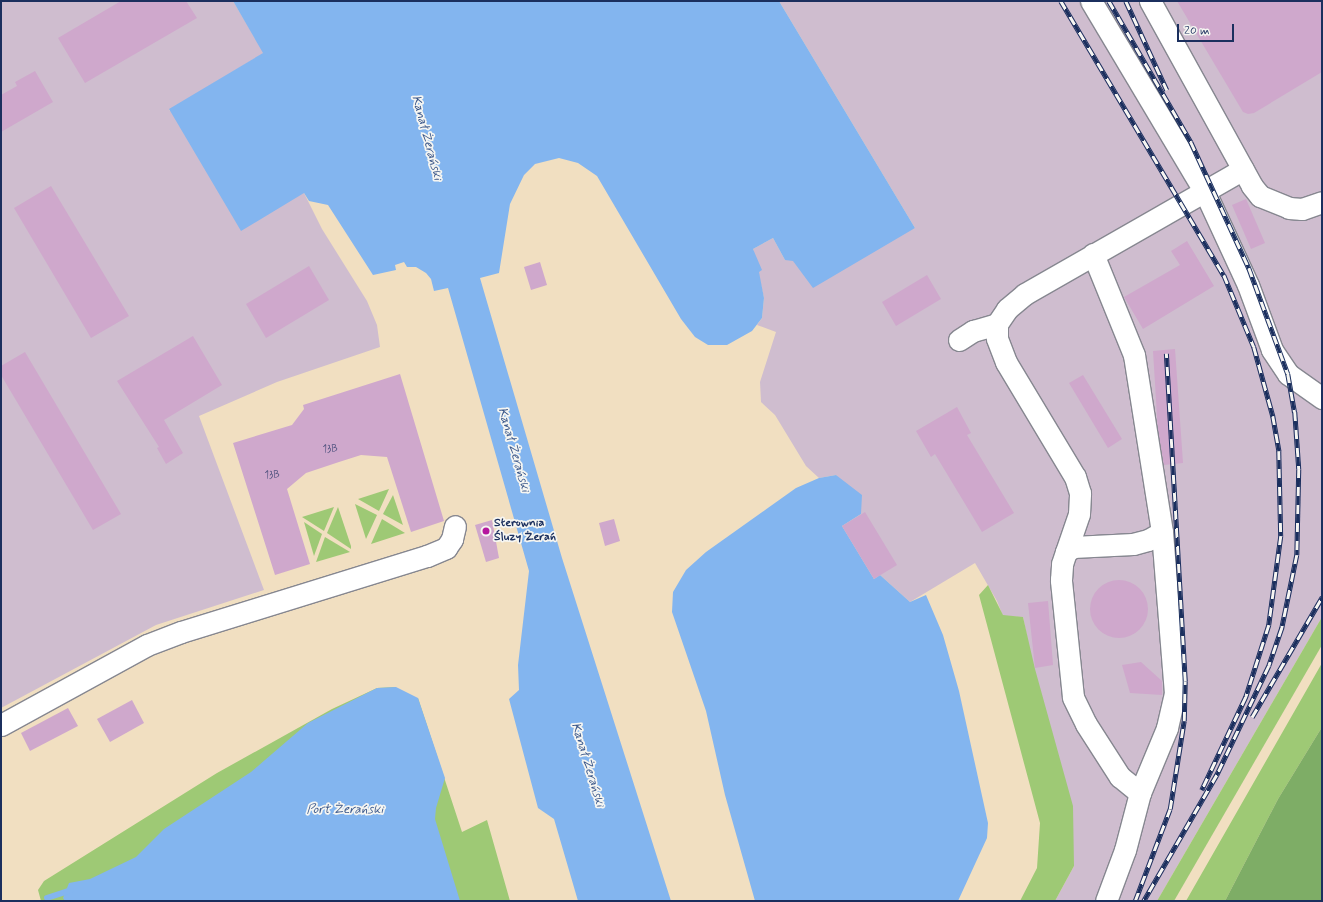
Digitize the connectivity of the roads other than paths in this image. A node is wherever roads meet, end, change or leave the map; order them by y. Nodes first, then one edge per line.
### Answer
1 (1091, 1) edge
2 (1150, 1) edge
3 (1243, 169) junction
4 (1205, 192) junction
5 (1322, 202) edge
6 (1093, 254) junction
7 (998, 324) junction
8 (959, 340) dead end
9 (1322, 398) edge
10 (455, 526) dead end
11 (1162, 532) junction
12 (1066, 552) junction
13 (1, 725) edge
14 (1140, 793) junction
15 (1106, 901) edge

1 - 4 lane
2 - 3 lane
3 - 4 lane
3 - 5 lane
4 - 6 lane
4 - 9 lane
6 - 7 lane
6 - 11 lane
7 - 8 lane
7 - 12 lane
10 - 13 lane
11 - 12 lane
11 - 14 lane
12 - 14 lane
14 - 15 lane

